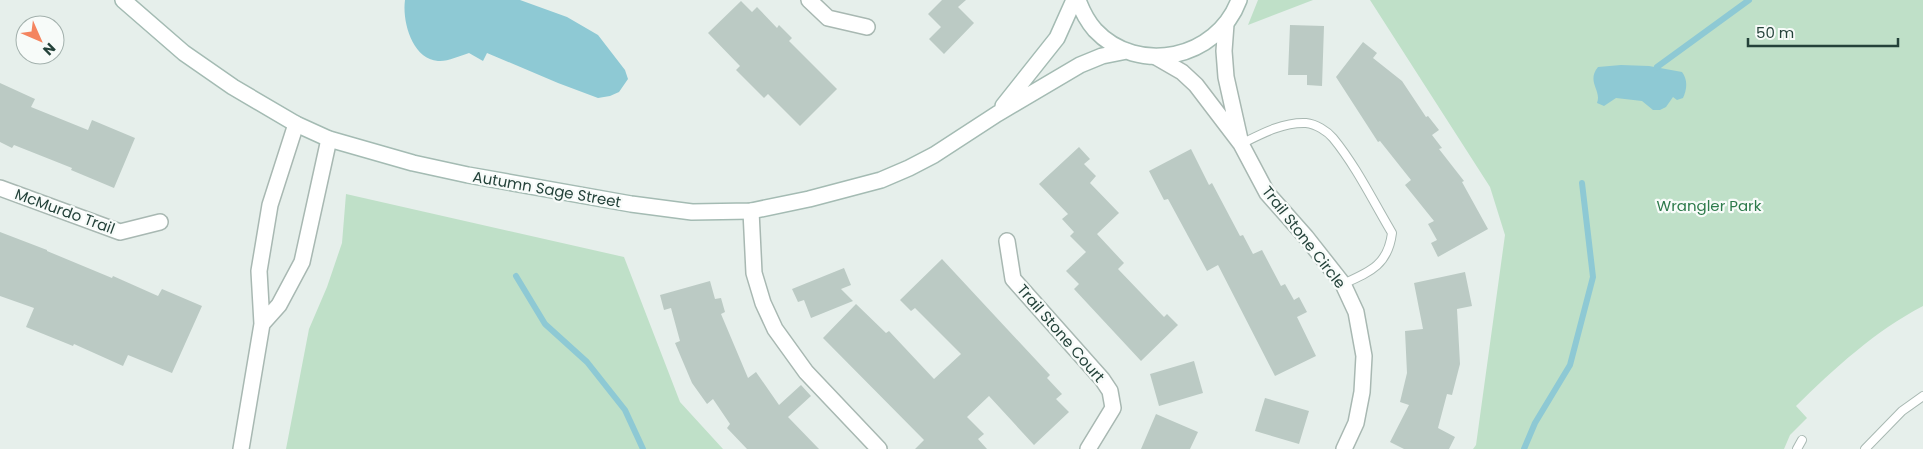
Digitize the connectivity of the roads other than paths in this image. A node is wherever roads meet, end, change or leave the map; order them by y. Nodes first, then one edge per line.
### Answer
1 (123, 0) edge
2 (809, 0) edge
3 (1074, 0) edge
4 (1078, 0) edge
5 (1239, 0) edge
6 (1226, 24) junction
7 (868, 27) dead end
8 (1127, 51) junction
9 (1156, 57) junction
10 (997, 114) junction
11 (296, 124) junction
12 (329, 139) junction
13 (1240, 144) junction
14 (0, 188) edge
15 (752, 211) junction
16 (160, 222) dead end
17 (1006, 241) dead end
18 (1343, 284) junction
19 (262, 324) junction
20 (1923, 396) edge
21 (1802, 440) dead end
22 (241, 449) edge
23 (878, 449) edge
24 (1088, 449) edge
25 (1344, 449) edge
26 (1796, 449) edge
27 (1865, 449) edge

1 - 11 street, Autumn Sage Street
2 - 7 street
3 - 10 street, Autumn Sage Street
4 - 8 street
5 - 6 street
6 - 9 street
6 - 13 street, Trail Stone Circle
8 - 9 street
8 - 10 street, Autumn Sage Street
9 - 13 street, Trail Stone Circle
10 - 15 street, Autumn Sage Street
11 - 12 street, Autumn Sage Street
11 - 19 street
12 - 15 street, Autumn Sage Street
12 - 19 street
13 - 18 street, Trail Stone Circle
13 - 18 lane
14 - 16 street, McMurdo Trail
15 - 23 street
17 - 24 street, Trail Stone Court
18 - 25 street, Trail Stone Circle
19 - 22 street
20 - 27 lane
21 - 26 lane

